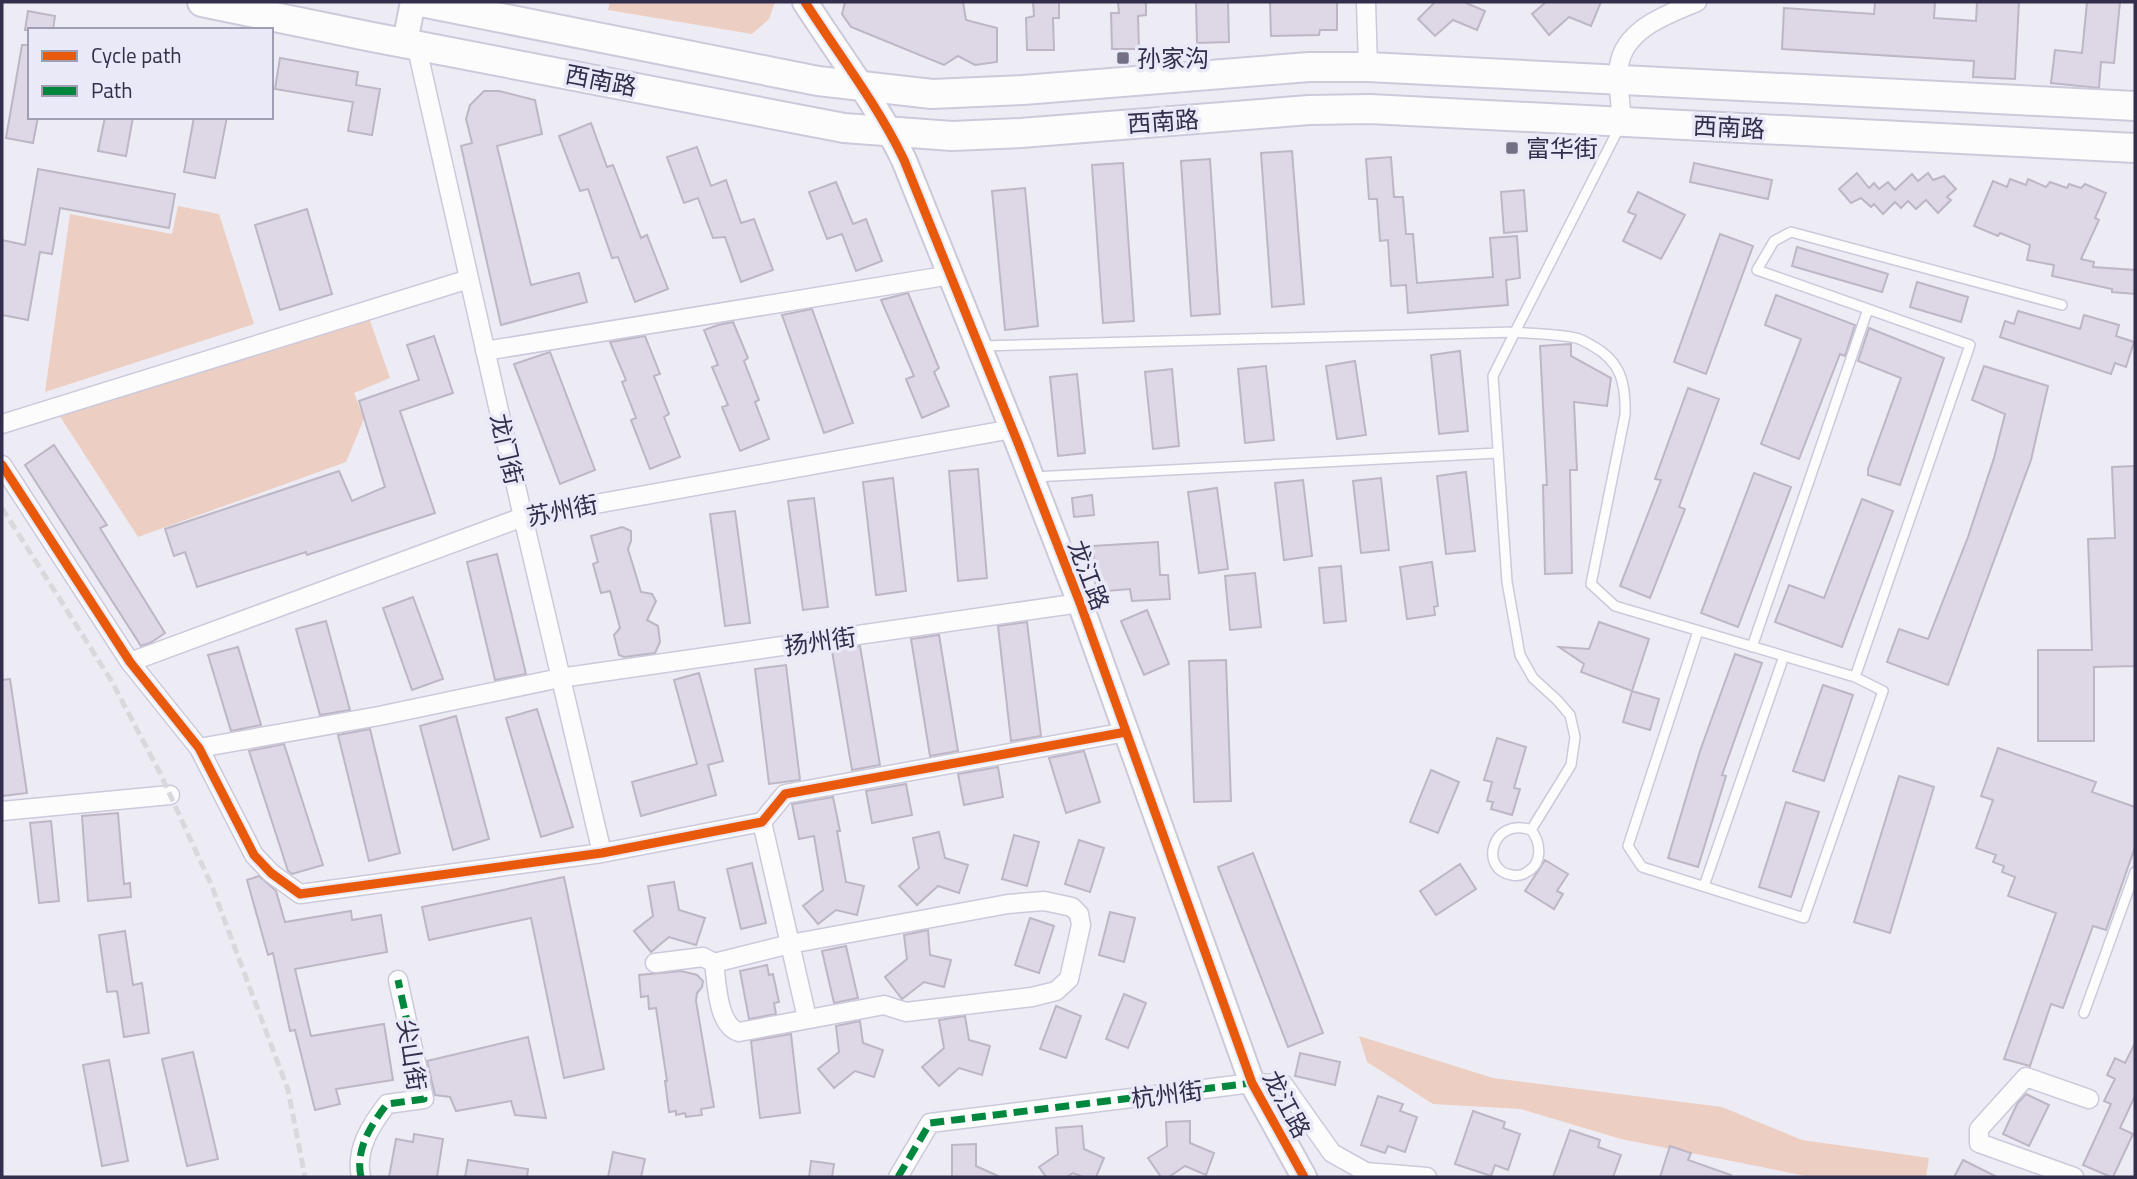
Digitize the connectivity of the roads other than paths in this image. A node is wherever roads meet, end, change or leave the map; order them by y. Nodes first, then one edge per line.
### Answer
1 (202, 2) edge
2 (413, 2) edge
3 (421, 2) edge
4 (805, 2) edge
5 (1366, 2) edge
6 (1697, 2) edge
7 (410, 43) junction
8 (1368, 67) junction
9 (1620, 80) junction
10 (863, 87) junction
11 (1882, 93) junction
12 (2135, 106) edge
13 (1622, 122) junction
14 (891, 132) junction
15 (1879, 135) junction
16 (2135, 148) edge
17 (951, 275) junction
18 (469, 279) junction
19 (2062, 305) dead end
20 (1868, 309) junction
21 (1515, 332) junction
22 (979, 346) junction
23 (485, 351) junction
24 (2, 425) edge
25 (1012, 429) junction
26 (1497, 453) junction
27 (2, 465) edge
28 (1031, 477) junction
29 (523, 517) junction
30 (1080, 603) junction
31 (1698, 631) junction
32 (1752, 647) junction
33 (1784, 656) junction
34 (130, 662) junction
35 (1855, 677) junction
36 (560, 678) junction
37 (1126, 732) junction
38 (198, 748) junction
39 (170, 794) dead end
40 (2, 811) edge
41 (762, 822) junction
42 (1531, 830) junction
43 (602, 853) junction
44 (2135, 872) edge
45 (1704, 886) junction
46 (790, 944) junction
47 (655, 963) dead end
48 (714, 963) junction
49 (398, 980) dead end
50 (2084, 1013) dead end
51 (807, 1018) junction
52 (1252, 1083) junction
53 (2089, 1098) dead end
54 (361, 1177) edge
55 (898, 1177) edge
56 (1304, 1177) edge
57 (1427, 1177) edge
58 (2074, 1177) edge

1 - 7 main road, 西南路
2 - 7 street
3 - 10 main road, 西南路
4 - 10 street, 龙江路
5 - 8 street
6 - 9 street
7 - 14 main road, 西南路
7 - 18 street, 龙门街
8 - 9 main road, 西南路
8 - 10 main road, 西南路
9 - 11 main road, 西南路
9 - 13 street
10 - 14 street, 龙江路
11 - 12 main road, 西南路
11 - 15 main road
13 - 14 main road, 西南路
13 - 15 main road, 西南路
13 - 21 lane
14 - 17 street, 龙江路
15 - 16 main road, 西南路
17 - 22 street, 龙江路
17 - 23 street
18 - 23 street, 龙门街
18 - 24 street
19 - 20 lane
20 - 32 lane
20 - 35 lane
21 - 22 lane
21 - 26 lane
21 - 31 lane
22 - 25 street, 龙江路
23 - 29 street, 龙门街
25 - 28 street, 龙江路
25 - 29 street, 苏州街
26 - 28 lane
26 - 42 lane
27 - 34 street
28 - 30 street, 龙江路
29 - 34 street, 苏州街
29 - 36 street, 龙门街
30 - 36 street, 扬州街
30 - 37 street, 龙江路
31 - 32 lane
31 - 45 lane
32 - 33 lane
33 - 35 lane
33 - 45 lane
34 - 38 street
35 - 45 lane
36 - 38 street, 扬州街
36 - 43 street, 龙门街
37 - 41 street
37 - 52 street, 龙江路
38 - 43 street
39 - 40 street
41 - 43 street
41 - 46 street
42 - 42 lane
44 - 50 lane
46 - 48 street
46 - 51 street
46 - 51 street
47 - 48 street
48 - 51 street
49 - 54 street, 尖山街
52 - 55 street, 杭州街
52 - 56 street, 龙江路
52 - 57 street, 杭州街
53 - 58 street

